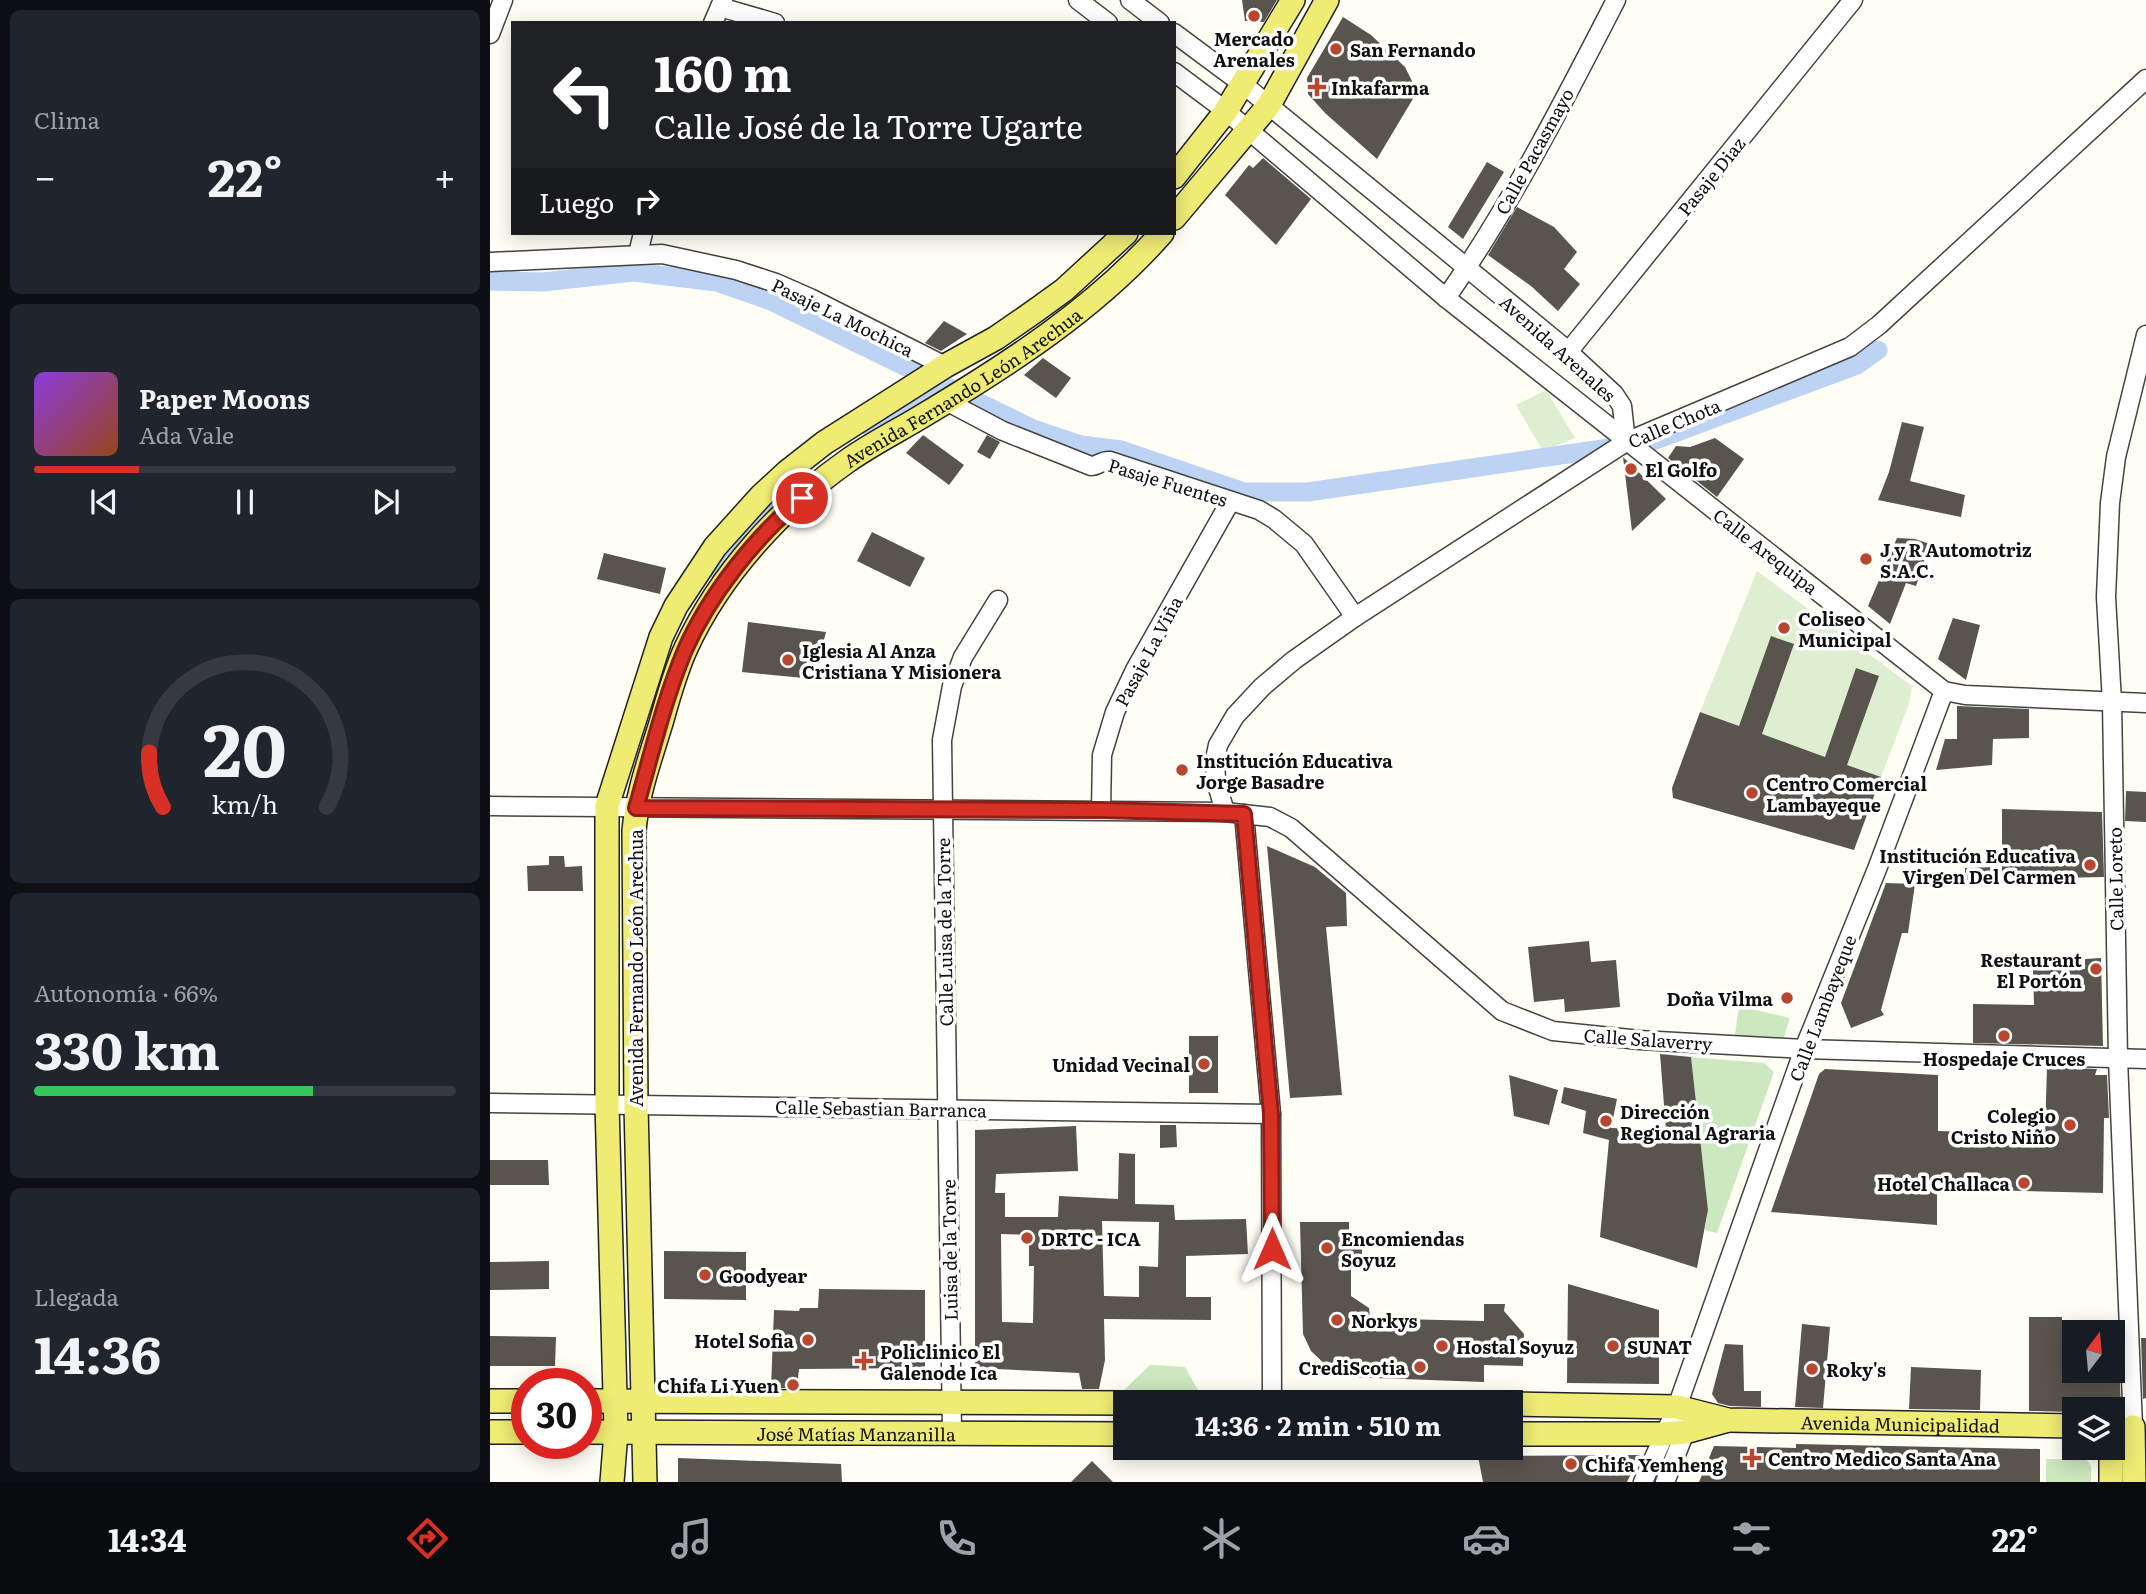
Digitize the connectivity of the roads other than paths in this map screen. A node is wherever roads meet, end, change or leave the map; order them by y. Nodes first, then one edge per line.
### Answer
1 (503, 0) edge
2 (1078, 0) edge
3 (1129, 0) edge
4 (1293, 0) edge
5 (1327, 0) edge
6 (1616, 0) edge
7 (1853, 0) edge
8 (719, 10) edge
9 (766, 21) edge
10 (1105, 21) edge
11 (1157, 21) edge
12 (490, 34) edge
13 (1176, 34) edge
14 (1176, 74) edge
15 (2146, 79) edge
16 (1244, 85) junction
17 (1269, 106) junction
18 (1226, 111) junction
19 (1249, 130) junction
20 (1176, 174) edge
21 (1176, 216) edge
22 (643, 235) edge
23 (1124, 235) edge
24 (1160, 235) edge
25 (638, 254) junction
26 (490, 262) edge
27 (1467, 268) junction
28 (1446, 298) junction
29 (2146, 335) edge
30 (1568, 352) junction
31 (945, 366) junction
32 (946, 401) junction
33 (1626, 442) junction
34 (1230, 502) junction
35 (999, 600) dead end
36 (1355, 617) junction
37 (1944, 691) junction
38 (2112, 702) junction
39 (2146, 703) edge
40 (490, 806) edge
41 (607, 806) junction
42 (636, 808) junction
43 (942, 810) junction
44 (1101, 810) junction
45 (1225, 812) junction
46 (1244, 814) junction
47 (1804, 1049) junction
48 (2118, 1059) junction
49 (2146, 1059) edge
50 (490, 1103) edge
51 (607, 1104) junction
52 (636, 1105) junction
53 (947, 1109) junction
54 (1271, 1114) junction
55 (1272, 1390) edge
56 (490, 1401) edge
57 (511, 1401) edge
58 (602, 1402) edge
59 (614, 1402) junction
60 (644, 1402) junction
61 (951, 1402) junction
62 (1113, 1403) edge
63 (1523, 1404) edge
64 (1677, 1407) junction
65 (1728, 1420) junction
66 (2062, 1426) edge
67 (2130, 1427) edge
68 (490, 1432) edge
69 (511, 1432) edge
70 (602, 1432) edge
71 (616, 1432) junction
72 (645, 1432) junction
73 (951, 1433) junction
74 (1674, 1433) junction
75 (1113, 1434) edge
76 (1523, 1434) edge
77 (2111, 1460) edge
78 (612, 1482) edge
79 (645, 1482) edge
80 (1643, 1482) edge
81 (1665, 1482) edge
82 (2111, 1482) edge
83 (2134, 1482) edge

1 - 12 street
2 - 10 street
3 - 11 street
4 - 16 main road
5 - 17 main road
6 - 27 street, Calle Pacasmayo
7 - 30 street, Pasaje Diaz
8 - 9 street
13 - 16 street, Avenida Arenales
14 - 18 street, Avenida Arenales
15 - 33 street, Calle Chota
16 - 17 street, Avenida Arenales
16 - 18 main road
17 - 19 main road
17 - 27 street, Avenida Arenales
18 - 19 street, Avenida Arenales
18 - 20 main road
19 - 21 main road
19 - 28 street, Avenida Arenales
22 - 25 street
23 - 31 main road, Avenida Fernando León Arechua
24 - 32 main road, Avenida Fernando León Arechua
25 - 26 street, Pasaje La Mochica
25 - 31 street, Pasaje La Mochica
27 - 28 street, Calle Pacasmayo
27 - 30 street, Avenida Arenales
28 - 33 street, Avenida Arenales
29 - 38 street, Calle Loreto
30 - 33 street, Avenida Arenales
31 - 41 main road, Avenida Fernando León Arechua
32 - 34 street, Pasaje Fuentes
32 - 42 main road, Avenida Fernando León Arechua
33 - 36 street, Calle Chota
33 - 37 street, Calle Arequipa
34 - 36 street, Pasaje Fuentes
34 - 44 street, Pasaje La Viña
35 - 43 street, Calle Luisa de la Torre
36 - 45 street, Calle Chota
37 - 38 street
37 - 47 street, Calle Lambayeque
38 - 39 street
38 - 48 street, Calle Loreto
40 - 41 street, Calle Salaverry
41 - 42 street, Calle Salaverry
41 - 51 main road, Avenida Fernando León Arechua
42 - 43 street, Calle Salaverry
42 - 52 main road, Avenida Fernando León Arechua
43 - 44 street, Calle Salaverry
43 - 53 street, Calle Luisa de la Torre
44 - 45 street, Calle Salaverry
45 - 46 street, Calle Salaverry
46 - 47 street, Calle Salaverry
46 - 54 street
47 - 48 street, Calle Salaverry
47 - 64 street, Calle Lambayeque
48 - 49 street, Calle Salaverry
48 - 67 street, Calle Loreto
50 - 51 street, Calle Sebastian Barranca
51 - 52 street, Calle Sebastian Barranca
51 - 59 main road, Avenida Fernando León Arechua
52 - 53 street, Calle Sebastian Barranca
52 - 60 main road, Avenida Fernando León Arechua
53 - 54 street, Calle Sebastian Barranca
53 - 61 street, Luisa de la Torre
54 - 55 street
56 - 57 main road
58 - 59 main road, José Matías Manzanilla
59 - 60 main road, José Matías Manzanilla
59 - 71 main road, Avenida Fernando León Arechua
60 - 61 main road, José Matías Manzanilla
60 - 72 main road, Avenida Fernando León Arechua
61 - 62 main road, José Matías Manzanilla
61 - 73 street, Luisa de la Torre
63 - 64 main road
64 - 65 main road, Avenida Municipalidad
64 - 74 street, Calle Lambayeque
65 - 66 main road, Avenida Municipalidad
65 - 74 main road, Avenida Municipalidad
67 - 83 main road
68 - 69 main road
70 - 71 main road, José Matías Manzanilla
71 - 72 main road, José Matías Manzanilla
71 - 78 main road, Avenida Fernando León Arechua
72 - 73 main road, José Matías Manzanilla
72 - 79 main road, Avenida Fernando León Arechua
73 - 75 main road, José Matías Manzanilla
74 - 76 main road
74 - 80 street
74 - 81 street
77 - 82 main road

